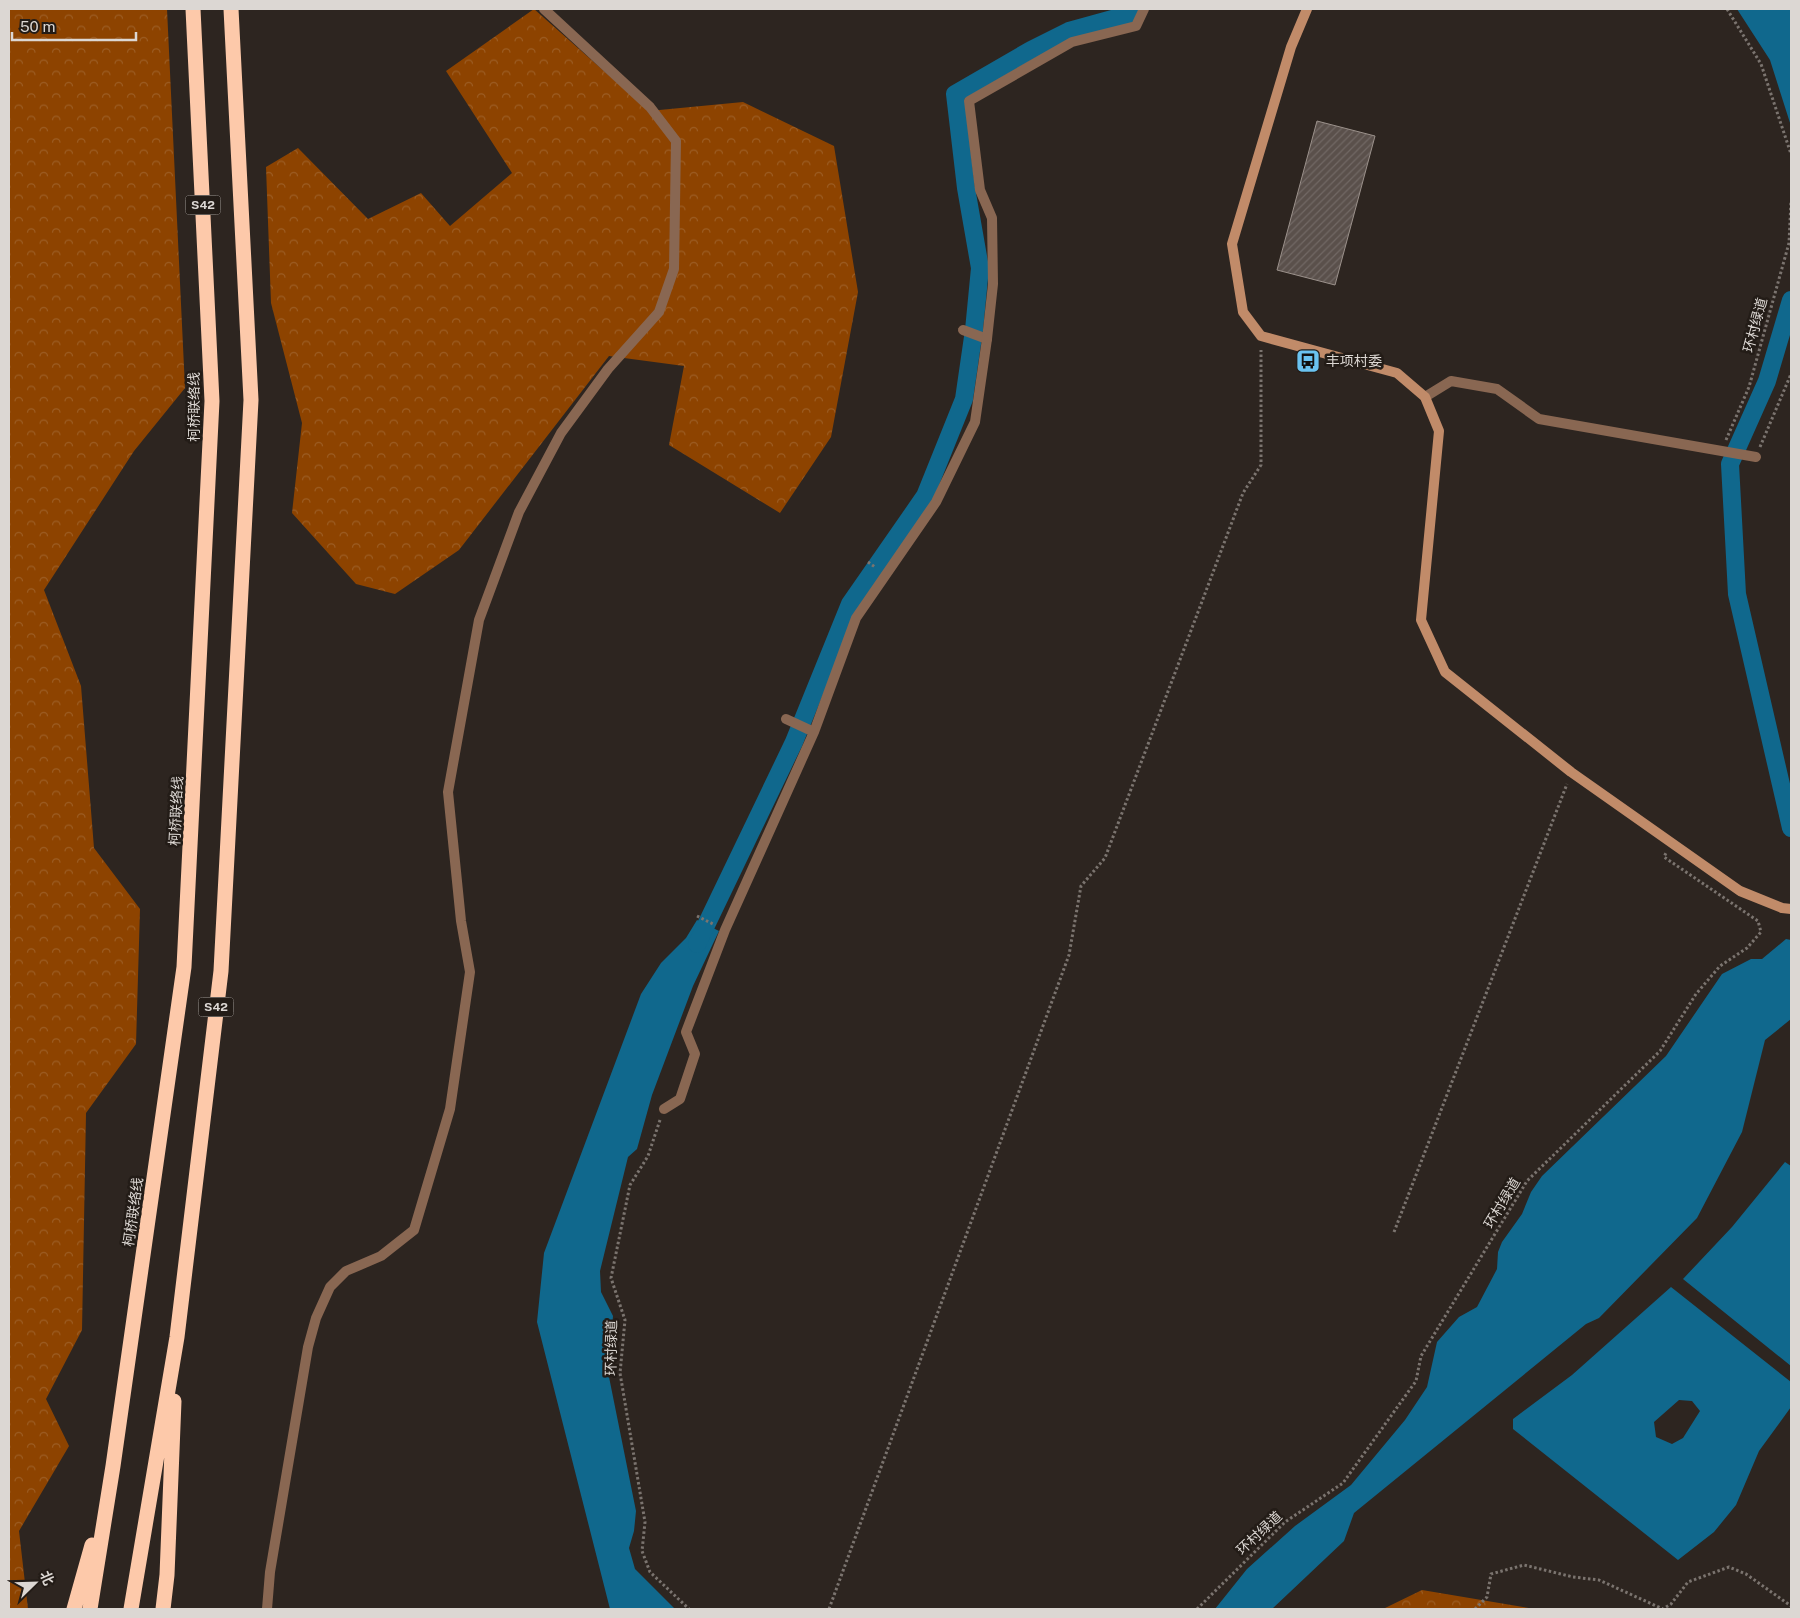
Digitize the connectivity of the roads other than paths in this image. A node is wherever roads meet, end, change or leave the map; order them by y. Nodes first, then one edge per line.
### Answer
1 (193, 9) edge
2 (231, 9) edge
3 (544, 9) edge
4 (1144, 9) edge
5 (1307, 9) edge
6 (963, 330) dead end
7 (987, 339) junction
8 (1425, 397) junction
9 (1756, 457) road end
10 (789, 721) dead end
11 (811, 731) junction
12 (1787, 909) edge
13 (664, 1109) road end
14 (177, 1337) junction
15 (113, 1466) junction
16 (74, 1609) edge
17 (90, 1609) edge
18 (131, 1609) edge
19 (163, 1609) edge
20 (267, 1609) edge

1 - 15 highway, 柯桥联络线 / S42
2 - 14 highway, S42
3 - 20 street
4 - 7 street
5 - 8 street
6 - 7 street
7 - 11 street
8 - 9 street
8 - 12 street
10 - 11 street
11 - 13 street
14 - 18 highway, S42
14 - 19 highway
15 - 16 highway
15 - 17 highway, 柯桥联络线 / S42

